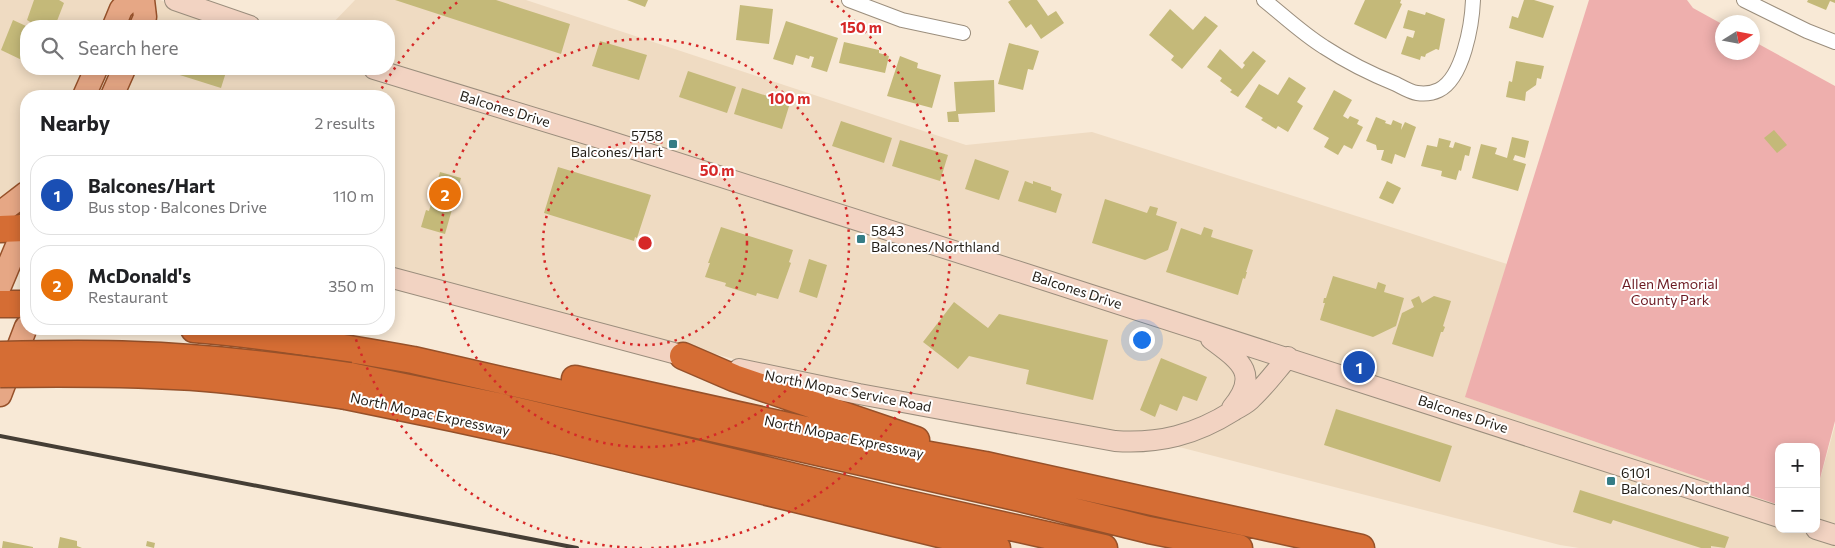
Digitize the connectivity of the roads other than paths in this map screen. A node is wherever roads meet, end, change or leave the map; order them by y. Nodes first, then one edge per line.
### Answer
1 (130, 0) edge
2 (143, 0) edge
3 (174, 0) edge
4 (848, 0) edge
5 (1264, 0) edge
6 (1473, 0) edge
7 (1744, 0) edge
8 (116, 20) edge
9 (143, 20) edge
10 (232, 20) edge
11 (963, 33) dead end
12 (1835, 42) edge
13 (93, 75) edge
14 (121, 75) edge
15 (394, 75) edge
16 (87, 90) edge
17 (115, 90) edge
18 (20, 197) edge
19 (0, 213) edge
20 (19, 227) edge
21 (395, 279) edge
22 (0, 286) edge
23 (0, 304) edge
24 (20, 304) edge
25 (20, 320) edge
26 (0, 321) edge
27 (1199, 330) junction
28 (23, 335) edge
29 (257, 335) edge
30 (361, 335) edge
31 (0, 355) edge
32 (683, 356) junction
33 (1288, 357) junction
34 (0, 374) edge
35 (348, 386) junction
36 (0, 395) edge
37 (1227, 415) junction
38 (984, 465) junction
39 (1024, 499) junction
40 (1775, 516) edge
41 (984, 521) junction
42 (1820, 530) edge
43 (1282, 531) junction
44 (1835, 535) edge
45 (997, 548) edge
46 (1065, 548) edge
47 (1104, 548) edge
48 (1239, 548) edge
49 (1361, 548) edge

1 - 8 main road
2 - 9 main road
3 - 10 main road
4 - 11 street
5 - 6 street
7 - 12 street
13 - 16 main road
14 - 17 main road
15 - 27 main road, Balcones Drive
18 - 19 main road
20 - 22 main road
21 - 32 main road, North Mopac Service Road
23 - 24 highway
25 - 26 highway
27 - 33 main road, Balcones Drive
27 - 37 main road
28 - 36 main road
29 - 39 highway
30 - 38 highway, North Mopac Expressway
31 - 35 highway, bridge
32 - 37 main road, North Mopac Service Road
32 - 38 highway
33 - 37 main road, North Mopac Service Road
33 - 40 main road, Balcones Drive
34 - 35 highway, North Mopac Expressway, bridge
35 - 41 highway
35 - 45 highway, North Mopac Expressway
38 - 43 highway, North Mopac Expressway
39 - 43 highway
39 - 48 highway
41 - 46 highway
41 - 47 highway
42 - 44 main road
43 - 49 highway, North Mopac Expressway

